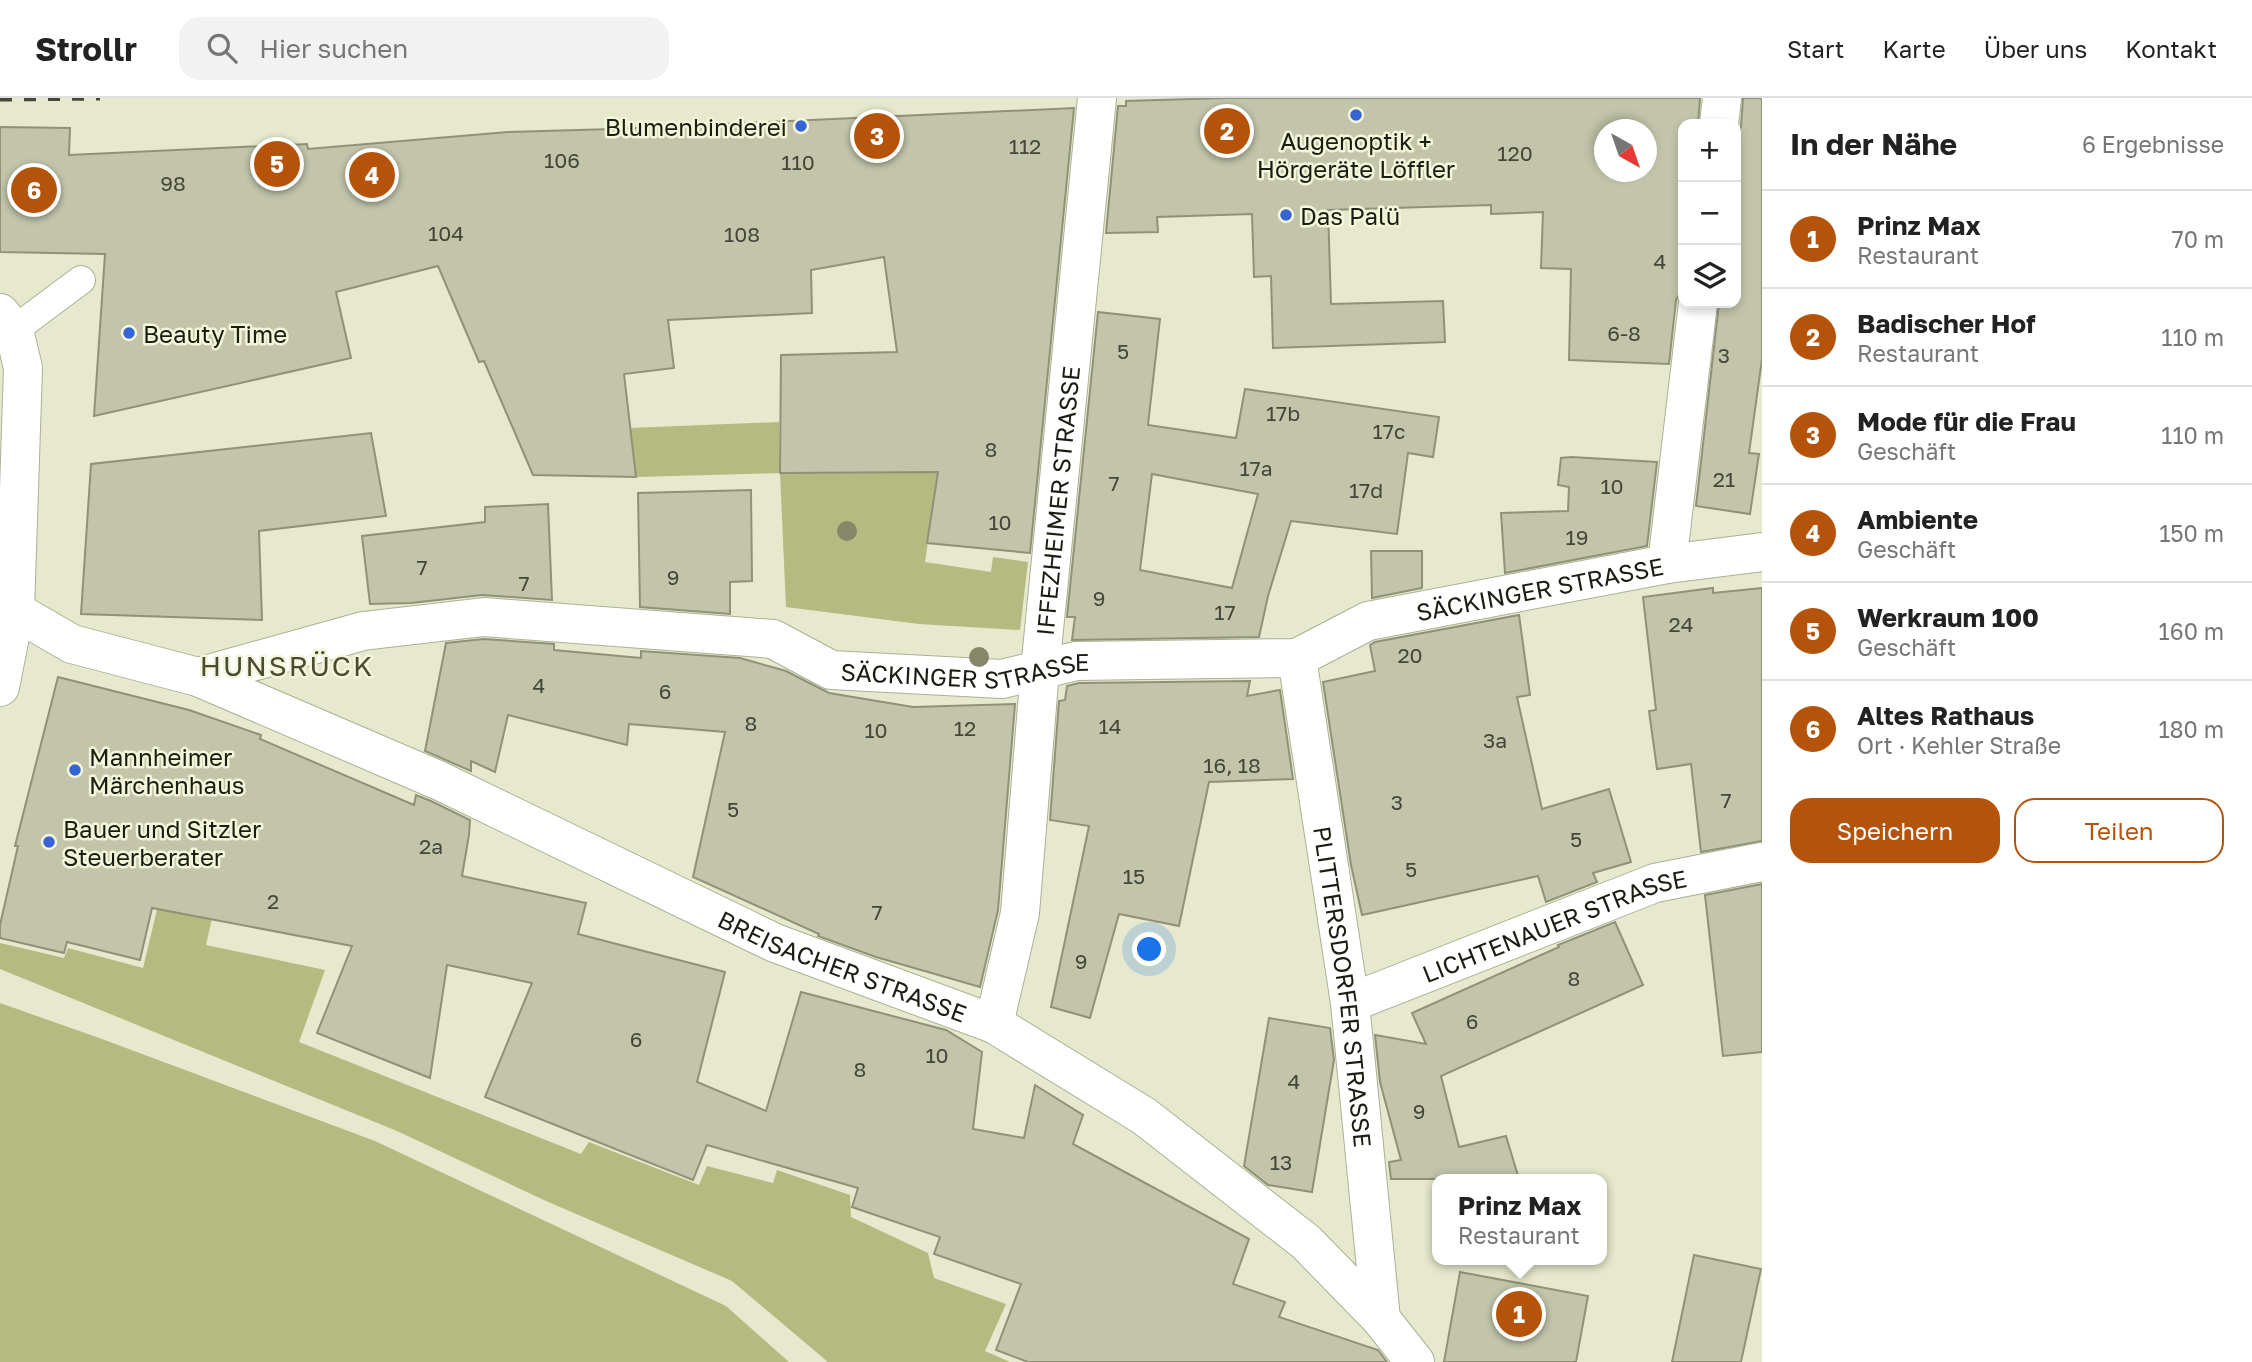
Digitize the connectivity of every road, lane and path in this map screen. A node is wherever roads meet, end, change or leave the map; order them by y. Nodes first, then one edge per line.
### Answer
1 (1097, 98) edge
2 (1722, 98) edge
3 (1719, 119) edge
4 (81, 280) dead end
5 (1697, 308) edge
6 (7, 322) edge
7 (1762, 552) edge
8 (1667, 564) junction
9 (15, 611) junction
10 (1297, 657) junction
11 (1040, 670) junction
12 (198, 677) junction
13 (0, 687) edge
14 (1762, 862) edge
15 (1350, 1003) junction
16 (994, 1024) junction
17 (1381, 1319) junction
18 (1415, 1362) edge

1 - 11 street, IFFEZHEIMER STRASSE
2 - 3 street
4 - 6 lane
5 - 8 street
6 - 9 street
7 - 8 street, SÄCKINGER STRASSE
8 - 10 street, SÄCKINGER STRASSE
9 - 12 street
9 - 13 street
10 - 11 street, SÄCKINGER STRASSE
10 - 15 street, PLITTERSDORFER STRASSE
11 - 12 street, SÄCKINGER STRASSE
11 - 16 street, IFFEZHEIMER STRASSE
12 - 16 street, BREISACHER STRASSE
14 - 15 street, LICHTENAUER STRASSE
15 - 17 street, PLITTERSDORFER STRASSE
16 - 17 street, BREISACHER STRASSE
17 - 18 street, BREISACHER STRASSE

